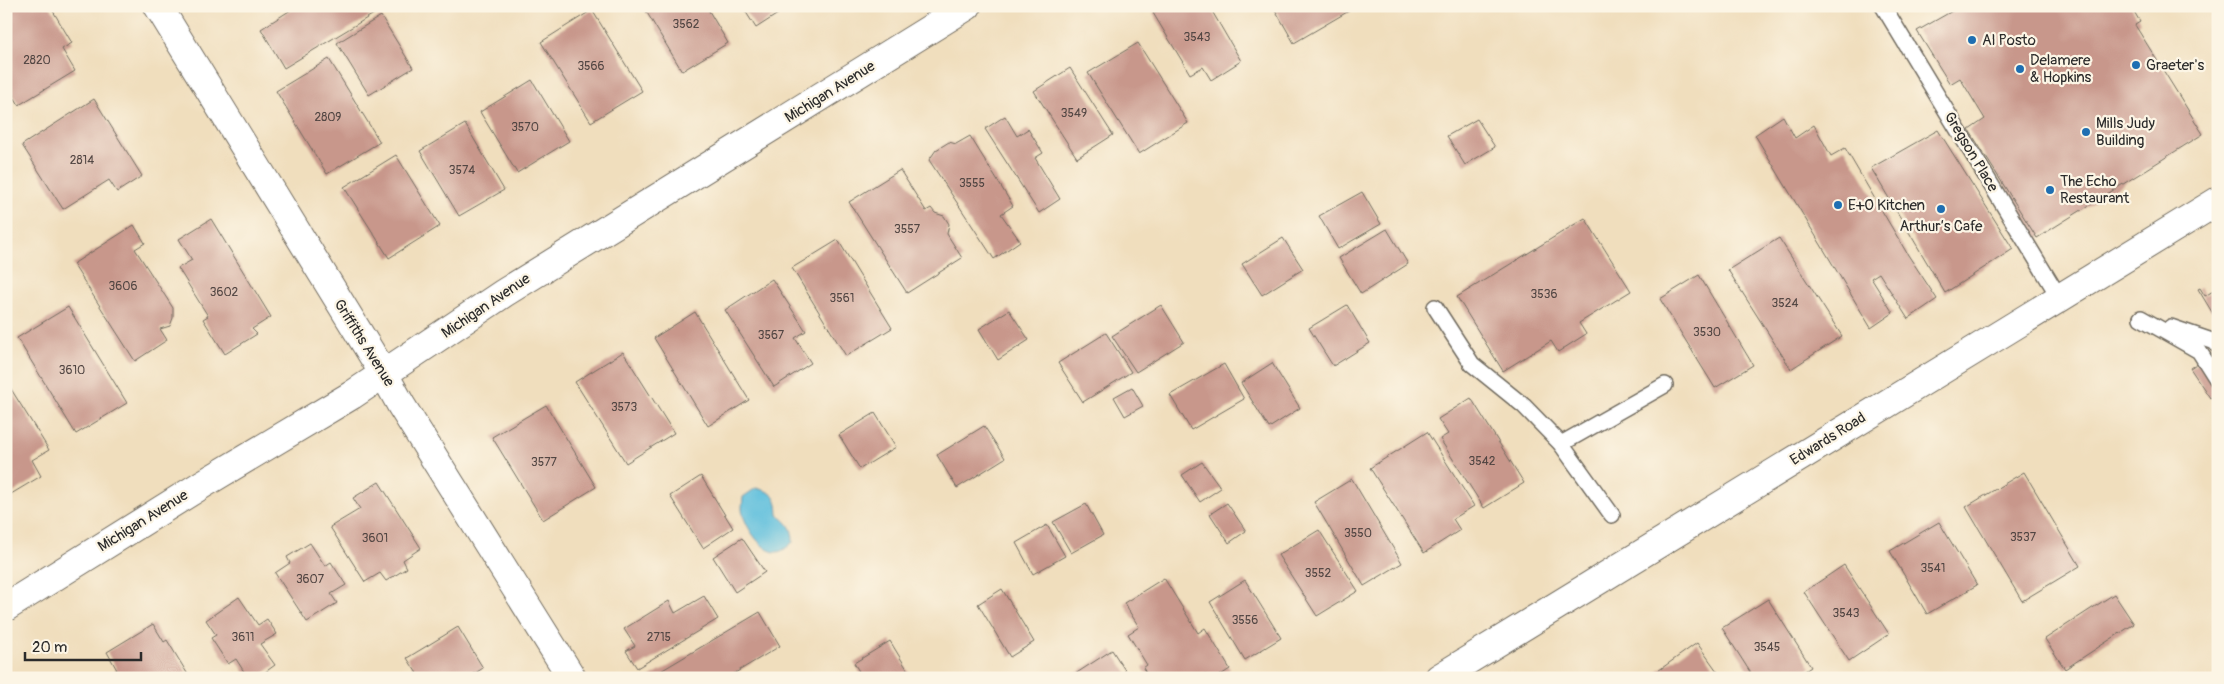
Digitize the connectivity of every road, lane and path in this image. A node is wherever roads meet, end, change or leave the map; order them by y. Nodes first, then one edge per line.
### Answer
1 (158, 6) edge
2 (967, 6) edge
3 (1883, 6) edge
4 (2218, 200) edge
5 (2059, 297) junction
6 (1435, 307) dead end
7 (2218, 346) edge
8 (384, 374) junction
9 (2218, 381) edge
10 (1665, 385) dead end
11 (1561, 444) junction
12 (1612, 515) dead end
13 (6, 607) edge
14 (572, 678) edge
15 (1439, 678) edge

1 - 8 street, Griffiths Avenue
2 - 8 street, Michigan Avenue
3 - 5 lane, Gregson Place
4 - 5 street, Edwards Road
5 - 15 street, Edwards Road
6 - 11 lane
7 - 9 lane
8 - 13 street, Michigan Avenue
8 - 14 street, Griffiths Avenue
10 - 11 lane
11 - 12 lane

